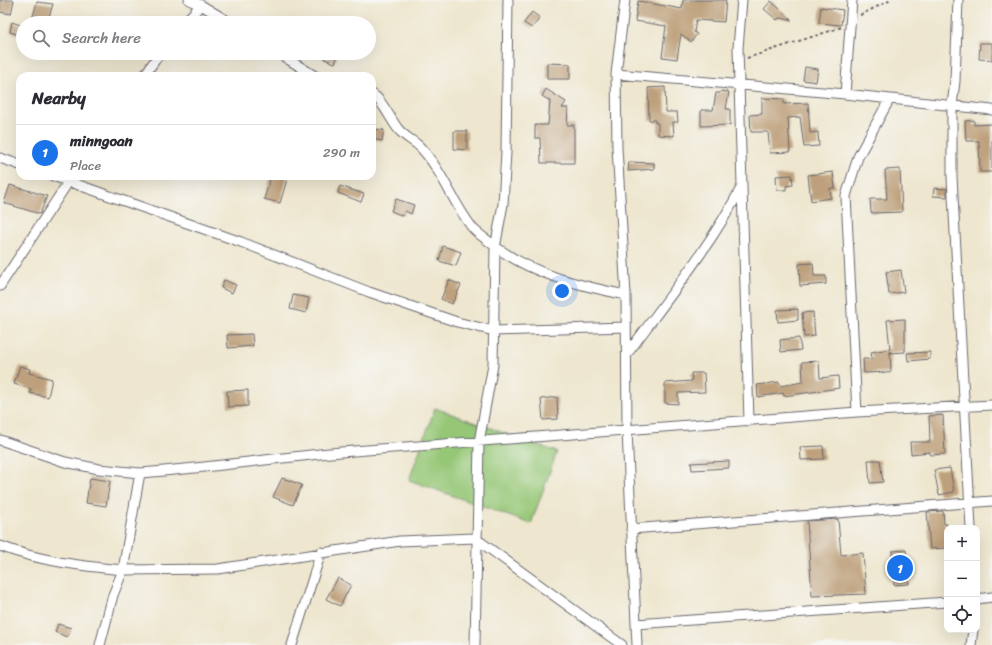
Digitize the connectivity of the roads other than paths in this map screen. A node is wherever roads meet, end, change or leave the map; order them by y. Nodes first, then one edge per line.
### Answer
1 (189, 0) edge
2 (508, 0) edge
3 (625, 0) edge
4 (742, 0) edge
5 (852, 0) edge
6 (958, 0) edge
7 (202, 5) junction
8 (191, 16) edge
9 (219, 16) edge
10 (155, 60) edge
11 (289, 60) edge
12 (147, 72) edge
13 (309, 72) edge
14 (616, 74) junction
15 (740, 86) junction
16 (845, 94) junction
17 (376, 97) edge
18 (889, 100) junction
19 (952, 106) junction
20 (992, 110) edge
21 (0, 158) edge
22 (16, 164) edge
23 (71, 180) edge
24 (75, 180) edge
25 (742, 186) junction
26 (495, 248) junction
27 (0, 286) edge
28 (626, 295) junction
29 (626, 327) junction
30 (494, 331) junction
31 (627, 354) junction
32 (992, 405) edge
33 (964, 406) junction
34 (857, 412) junction
35 (749, 421) junction
36 (627, 431) junction
37 (0, 440) edge
38 (478, 442) junction
39 (140, 473) junction
40 (992, 501) edge
41 (970, 502) junction
42 (971, 525) edge
43 (631, 529) junction
44 (475, 538) junction
45 (0, 546) edge
46 (321, 552) junction
47 (123, 570) junction
48 (992, 597) edge
49 (980, 599) edge
50 (944, 602) edge
51 (636, 624) junction
52 (973, 633) edge
53 (100, 645) edge
54 (292, 645) edge
55 (475, 645) edge
56 (622, 645) edge
57 (637, 645) edge
58 (971, 645) edge

1 - 7 street
2 - 26 street
3 - 14 street
4 - 15 street
5 - 16 street
6 - 19 street
7 - 8 street
7 - 9 street
10 - 12 street
11 - 13 street
14 - 15 street
14 - 28 street
15 - 16 street
15 - 25 street
16 - 18 street
17 - 26 street
18 - 19 street
18 - 34 street
19 - 20 street
19 - 33 street
21 - 22 street
23 - 27 street
24 - 30 street
25 - 31 street
25 - 35 street
26 - 28 street
26 - 30 street
28 - 29 street
29 - 30 street
29 - 31 street
30 - 38 street
31 - 36 street
32 - 33 street
33 - 34 street
33 - 41 street
34 - 35 street
35 - 36 street
36 - 38 street
36 - 43 street
37 - 39 street
38 - 39 street
38 - 44 street
39 - 47 street
40 - 41 street
41 - 42 street
41 - 43 street
43 - 51 street
44 - 46 street
44 - 55 street
44 - 56 street
45 - 47 street
46 - 47 street
46 - 54 street
47 - 53 street
48 - 49 street
50 - 51 street
51 - 57 street
52 - 58 street

